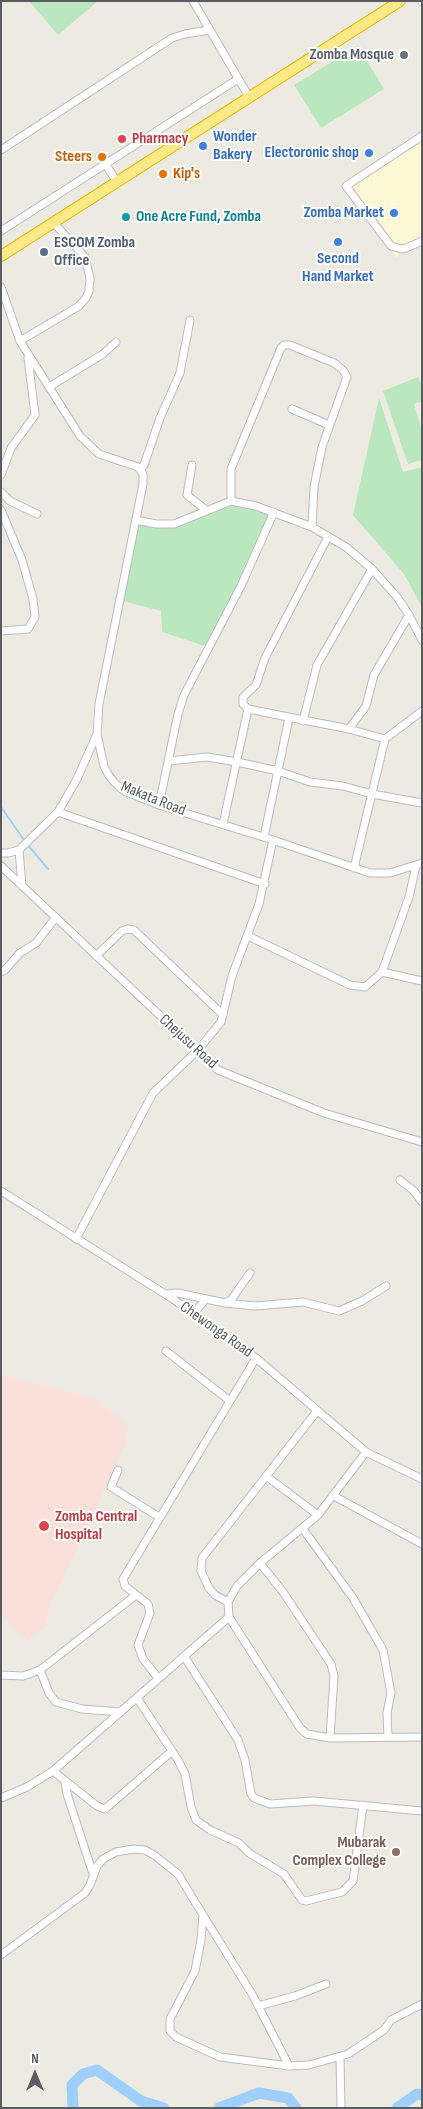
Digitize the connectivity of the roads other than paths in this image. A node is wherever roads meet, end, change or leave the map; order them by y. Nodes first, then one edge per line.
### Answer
1 (194, 1) edge
2 (400, 1) edge
3 (209, 30) junction
4 (238, 79) junction
5 (249, 97) junction
6 (422, 136) edge
7 (1, 150) edge
8 (106, 165) junction
9 (117, 182) junction
10 (53, 222) junction
11 (1, 231) edge
12 (422, 241) edge
13 (1, 256) edge
14 (1, 287) edge
15 (190, 320) dead end
16 (20, 341) junction
17 (116, 342) dead end
18 (28, 355) junction
19 (49, 387) junction
20 (292, 408) dead end
21 (329, 425) junction
22 (192, 465) dead end
23 (140, 469) junction
24 (1, 475) edge
25 (1, 492) edge
26 (5, 500) edge
27 (231, 501) junction
28 (1, 510) edge
29 (206, 510) junction
30 (274, 512) junction
31 (37, 514) dead end
32 (136, 520) junction
33 (312, 527) junction
34 (328, 537) junction
35 (372, 569) junction
36 (409, 615) junction
37 (1, 631) edge
38 (422, 640) edge
39 (248, 710) junction
40 (422, 711) edge
41 (289, 718) junction
42 (303, 721) junction
43 (349, 729) junction
44 (97, 734) junction
45 (385, 739) junction
46 (169, 761) junction
47 (237, 762) junction
48 (278, 771) junction
49 (372, 794) junction
50 (422, 803) edge
51 (160, 805) junction
52 (58, 812) junction
53 (223, 824) junction
54 (264, 837) junction
55 (273, 840) junction
56 (19, 850) junction
57 (1, 853) edge
58 (419, 864) edge
59 (354, 868) junction
60 (2, 869) edge
61 (265, 884) junction
62 (22, 886) junction
63 (56, 918) junction
64 (248, 936) junction
65 (96, 956) junction
66 (1, 972) edge
67 (382, 972) junction
68 (422, 981) edge
69 (223, 1014) junction
70 (197, 1051) junction
71 (422, 1142) edge
72 (400, 1180) dead end
73 (1, 1191) edge
74 (422, 1202) edge
75 (76, 1239) junction
76 (250, 1273) dead end
77 (386, 1286) dead end
78 (165, 1294) junction
79 (205, 1300) junction
80 (225, 1303) junction
81 (193, 1314) junction
82 (166, 1351) dead end
83 (256, 1358) junction
84 (230, 1401) junction
85 (318, 1411) junction
86 (366, 1452) junction
87 (118, 1470) dead end
88 (266, 1476) junction
89 (422, 1479) edge
90 (334, 1496) junction
91 (318, 1515) junction
92 (159, 1517) junction
93 (303, 1529) junction
94 (422, 1544) edge
95 (260, 1563) junction
96 (136, 1595) junction
97 (228, 1602) junction
98 (229, 1617) junction
99 (184, 1656) junction
100 (40, 1670) junction
101 (1, 1675) edge
102 (158, 1678) junction
103 (137, 1698) junction
104 (121, 1712) junction
105 (388, 1737) junction
106 (422, 1737) edge
107 (330, 1738) junction
108 (172, 1751) junction
109 (53, 1771) junction
110 (65, 1782) junction
111 (1, 1798) edge
112 (363, 1805) junction
113 (422, 1811) edge
114 (93, 1874) junction
115 (203, 1915) junction
116 (1, 1955) edge
117 (326, 1984) dead end
118 (422, 2004) edge
119 (258, 2006) junction
120 (340, 2057) junction
121 (289, 2066) junction
122 (341, 2107) edge

1 - 3 street
2 - 5 highway
3 - 4 street
3 - 7 street
4 - 5 street
4 - 8 street
5 - 9 highway
6 - 12 street
8 - 9 street
8 - 11 street
9 - 10 highway
10 - 13 highway
10 - 16 street
14 - 16 street
15 - 23 street
16 - 18 street
17 - 19 street
18 - 19 street
18 - 24 street
19 - 23 street
20 - 21 street
21 - 27 street
21 - 33 street
22 - 29 street
23 - 32 street, Makata Road
25 - 26 street
26 - 31 street
27 - 29 street
27 - 30 street
28 - 37 street
29 - 32 street
30 - 33 street
30 - 46 street
32 - 44 street, Makata Road
33 - 34 street
34 - 35 street
34 - 39 street
35 - 36 street
35 - 42 street
36 - 38 street
36 - 43 street
39 - 41 street
39 - 47 street
40 - 45 street
41 - 42 street
41 - 48 street
42 - 43 street
43 - 45 street
44 - 51 street, Makata Road
44 - 52 street
45 - 49 street
46 - 47 street
46 - 51 street
47 - 48 street
47 - 53 street
48 - 49 street
48 - 54 street
49 - 50 street
49 - 59 street
51 - 53 street, Makata Road
52 - 56 street
52 - 61 street
53 - 54 street, Makata Road
54 - 55 street, Makata Road
55 - 59 street, Makata Road
55 - 61 street
56 - 57 street
56 - 62 street
58 - 59 street, Makata Road
58 - 67 street
60 - 62 street, Chejusu Road
61 - 64 street
62 - 63 street, Chejusu Road
63 - 65 street, Chejusu Road
63 - 66 street
64 - 67 street
64 - 69 street
65 - 69 street
65 - 70 street, Chejusu Road
67 - 68 street
69 - 70 street
70 - 71 street, Chejusu Road
70 - 75 street
72 - 74 street
73 - 75 street, Chewonga Road
75 - 78 street, Chewonga Road
76 - 80 street
77 - 80 street
78 - 79 street
78 - 81 street, Chewonga Road
79 - 80 street
79 - 81 street
81 - 83 street, Chewonga Road
82 - 84 street
83 - 84 street
83 - 85 street, Chewonga Road
84 - 92 street
85 - 86 street, Chewonga Road
85 - 88 street
86 - 89 street, Chewonga Road
86 - 90 street
87 - 92 street
88 - 91 street
88 - 97 street
90 - 91 street
90 - 94 street
91 - 93 street
92 - 96 street
93 - 95 street
93 - 105 street
95 - 97 street
95 - 107 street
96 - 100 street
96 - 102 street
97 - 98 street
98 - 99 street
98 - 107 street
99 - 102 street
99 - 112 street
100 - 101 street
100 - 104 street
102 - 103 street
103 - 104 street
103 - 108 street
104 - 109 street
105 - 106 street
105 - 107 street
108 - 110 street
108 - 112 street
109 - 110 street
109 - 111 street
110 - 114 street
112 - 113 street
114 - 115 street
114 - 116 street
115 - 119 street
115 - 121 street
117 - 119 street
118 - 120 street
119 - 121 street
120 - 121 street
120 - 122 street

